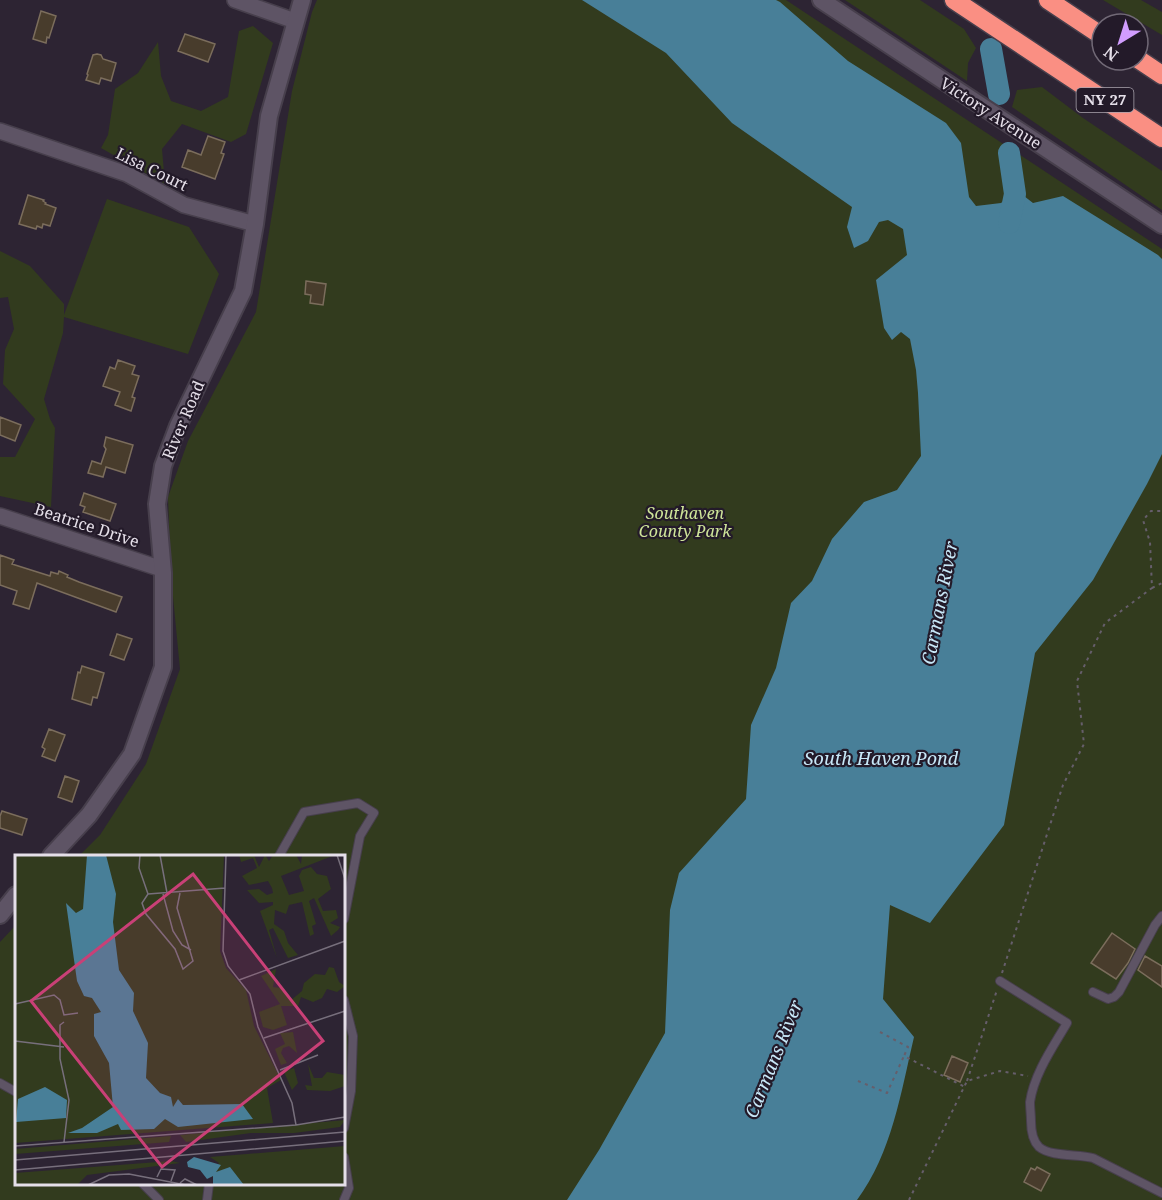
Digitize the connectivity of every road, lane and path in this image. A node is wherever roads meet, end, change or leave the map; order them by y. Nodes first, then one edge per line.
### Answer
1 (235, 0) edge
2 (302, 0) edge
3 (821, 0) edge
4 (954, 0) edge
5 (1048, 0) edge
6 (295, 21) junction
7 (1090, 28) edge
8 (0, 131) edge
9 (1162, 138) edge
10 (255, 224) junction
11 (1162, 225) edge
12 (1162, 511) edge
13 (0, 516) edge
14 (162, 569) junction
15 (1162, 583) edge
16 (1152, 588) junction
17 (52, 855) edge
18 (280, 855) edge
19 (15, 896) edge
20 (345, 914) edge
21 (0, 915) edge
22 (1162, 916) edge
23 (1000, 981) junction
24 (1093, 992) dead end
25 (345, 1003) edge
26 (880, 1032) dead end
27 (904, 1056) junction
28 (1037, 1078) junction
29 (858, 1081) dead end
30 (967, 1081) junction
31 (0, 1083) edge
32 (965, 1087) junction
33 (15, 1091) edge
34 (345, 1123) edge
35 (345, 1163) edge
36 (143, 1185) edge
37 (209, 1185) edge
38 (1162, 1193) edge
39 (159, 1200) edge
40 (207, 1200) edge
41 (344, 1200) edge
42 (909, 1200) edge

1 - 6 street
2 - 6 street, River Road
3 - 11 street, Victory Avenue
4 - 9 highway, NY 27
5 - 7 highway
6 - 10 street, River Road
8 - 10 street, Lisa Court
10 - 14 street, River Road
12 - 16 path
13 - 14 street, Beatrice Drive
14 - 17 street, River Road
15 - 16 path
16 - 23 path
18 - 20 lane
19 - 21 street
22 - 24 lane
23 - 28 lane
23 - 30 path
25 - 34 lane
26 - 27 path
27 - 29 path
27 - 32 path
28 - 30 path
28 - 38 lane
30 - 32 path
31 - 33 lane
32 - 42 path
35 - 41 lane
36 - 39 lane
37 - 40 lane

